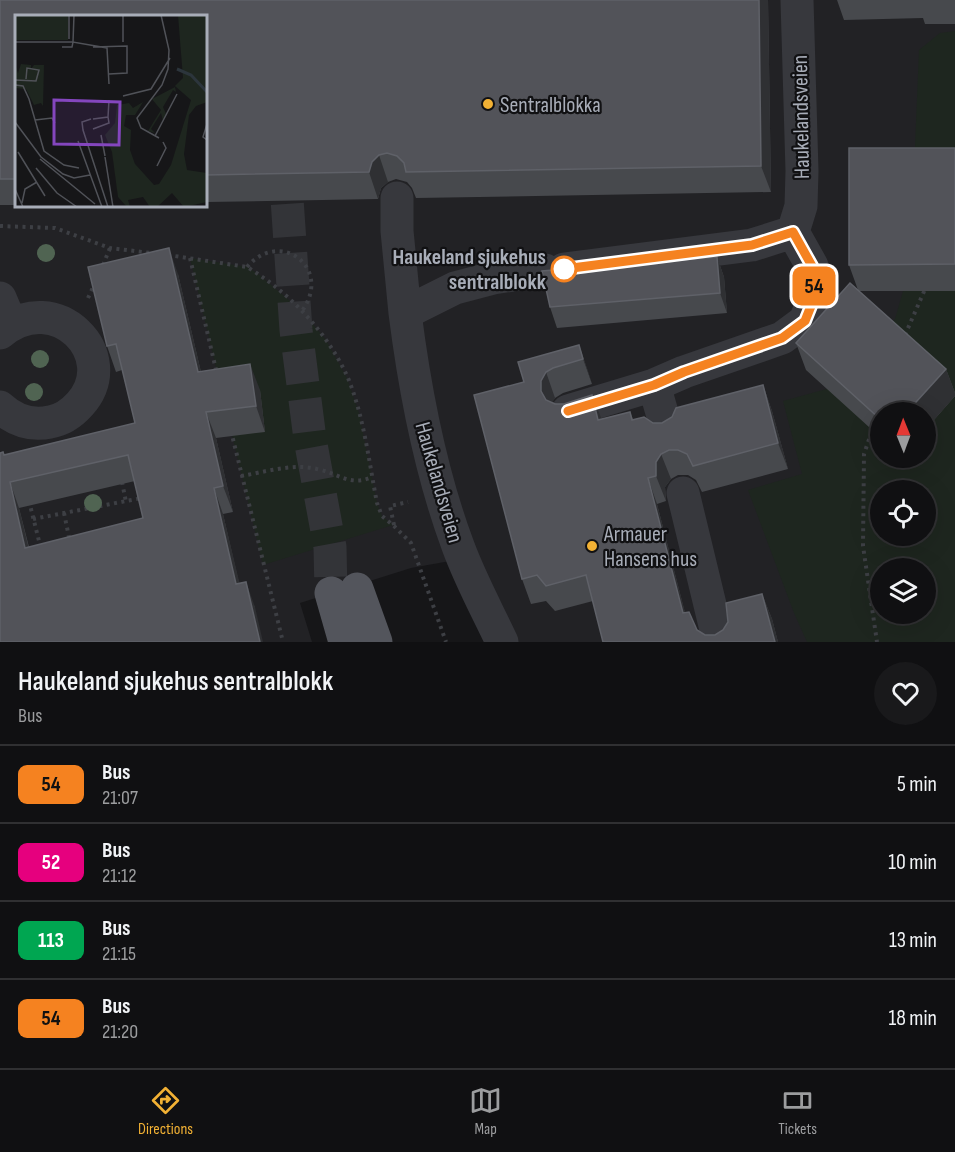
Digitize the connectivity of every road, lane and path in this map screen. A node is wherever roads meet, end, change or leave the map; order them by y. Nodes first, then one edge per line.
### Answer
1 (797, 0) edge
2 (397, 198) dead end
3 (0, 226) edge
4 (793, 232) junction
5 (156, 254) edge
6 (167, 255) edge
7 (190, 258) junction
8 (247, 267) junction
9 (927, 285) edge
10 (302, 311) junction
11 (405, 313) junction
12 (4, 318) edge
13 (904, 338) edge
14 (219, 384) edge
15 (654, 385) junction
16 (0, 407) edge
17 (568, 411) edge
18 (230, 430) edge
19 (667, 430) edge
20 (870, 437) edge
21 (241, 476) junction
22 (372, 477) junction
23 (121, 480) edge
24 (683, 493) dead end
25 (28, 497) edge
26 (142, 498) edge
27 (126, 501) junction
28 (396, 505) dead end
29 (64, 513) junction
30 (33, 519) junction
31 (394, 526) junction
32 (70, 544) edge
33 (42, 552) edge
34 (283, 642) edge
35 (345, 642) edge
36 (376, 642) edge
37 (446, 642) edge
38 (502, 642) edge
39 (719, 642) edge
40 (877, 642) edge

1 - 4 street, Haukelandsveien
2 - 11 street, Haukelandsveien
3 - 5 path
4 - 11 street
4 - 15 street
6 - 7 path
7 - 8 path
7 - 14 path
8 - 10 path
8 - 10 path
9 - 13 path
10 - 22 path
11 - 38 street, Haukelandsveien
12 - 16 street
15 - 17 street
15 - 19 street
18 - 21 path
20 - 40 path
21 - 22 path
21 - 34 path
22 - 31 path
23 - 27 path
24 - 39 street
25 - 30 path
26 - 27 path
27 - 29 path
28 - 31 path
29 - 30 path
29 - 32 path
30 - 33 path
31 - 37 path
35 - 36 main road

